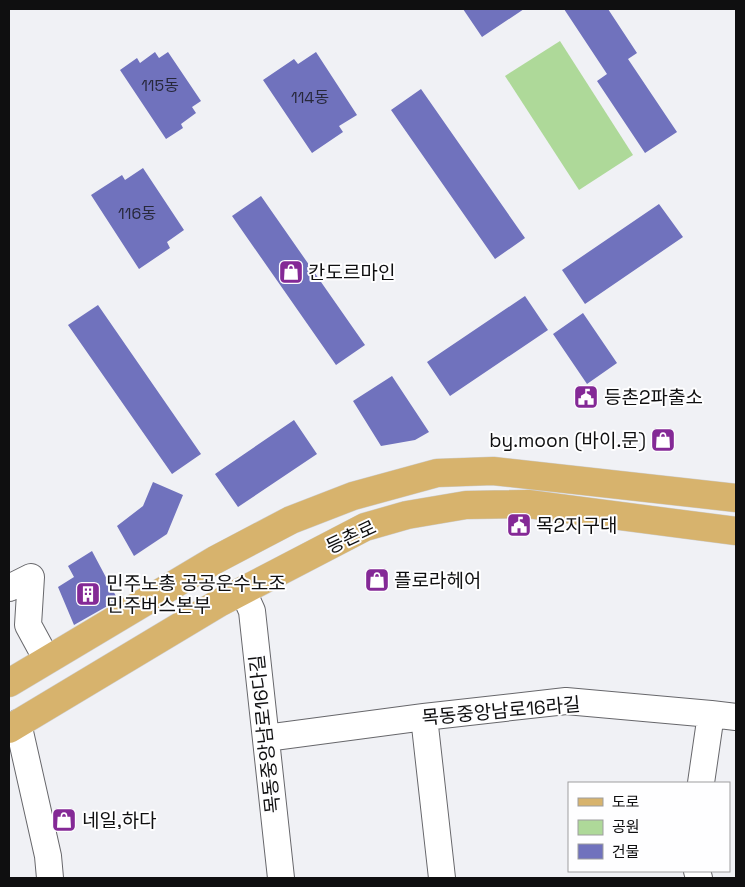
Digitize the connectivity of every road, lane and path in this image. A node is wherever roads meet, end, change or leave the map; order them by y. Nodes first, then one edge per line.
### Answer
1 (736, 498) edge
2 (736, 531) edge
3 (9, 588) edge
4 (243, 591) junction
5 (47, 660) junction
6 (9, 683) edge
7 (724, 716) edge
8 (424, 717) junction
9 (14, 726) edge
10 (266, 738) junction
11 (701, 782) edge
12 (50, 878) edge
13 (281, 878) edge
14 (442, 878) edge

1 - 5 main road, 등촌로
2 - 4 main road, 등촌로
3 - 5 street
4 - 9 main road, 등촌로
4 - 10 street, 목동중앙남로16다길
5 - 6 main road, 등촌로
7 - 8 street, 목동중앙남로16라길
7 - 11 street
8 - 10 street, 목동중앙남로16라길
8 - 14 street
9 - 12 street
10 - 13 street, 목동중앙남로16다길

